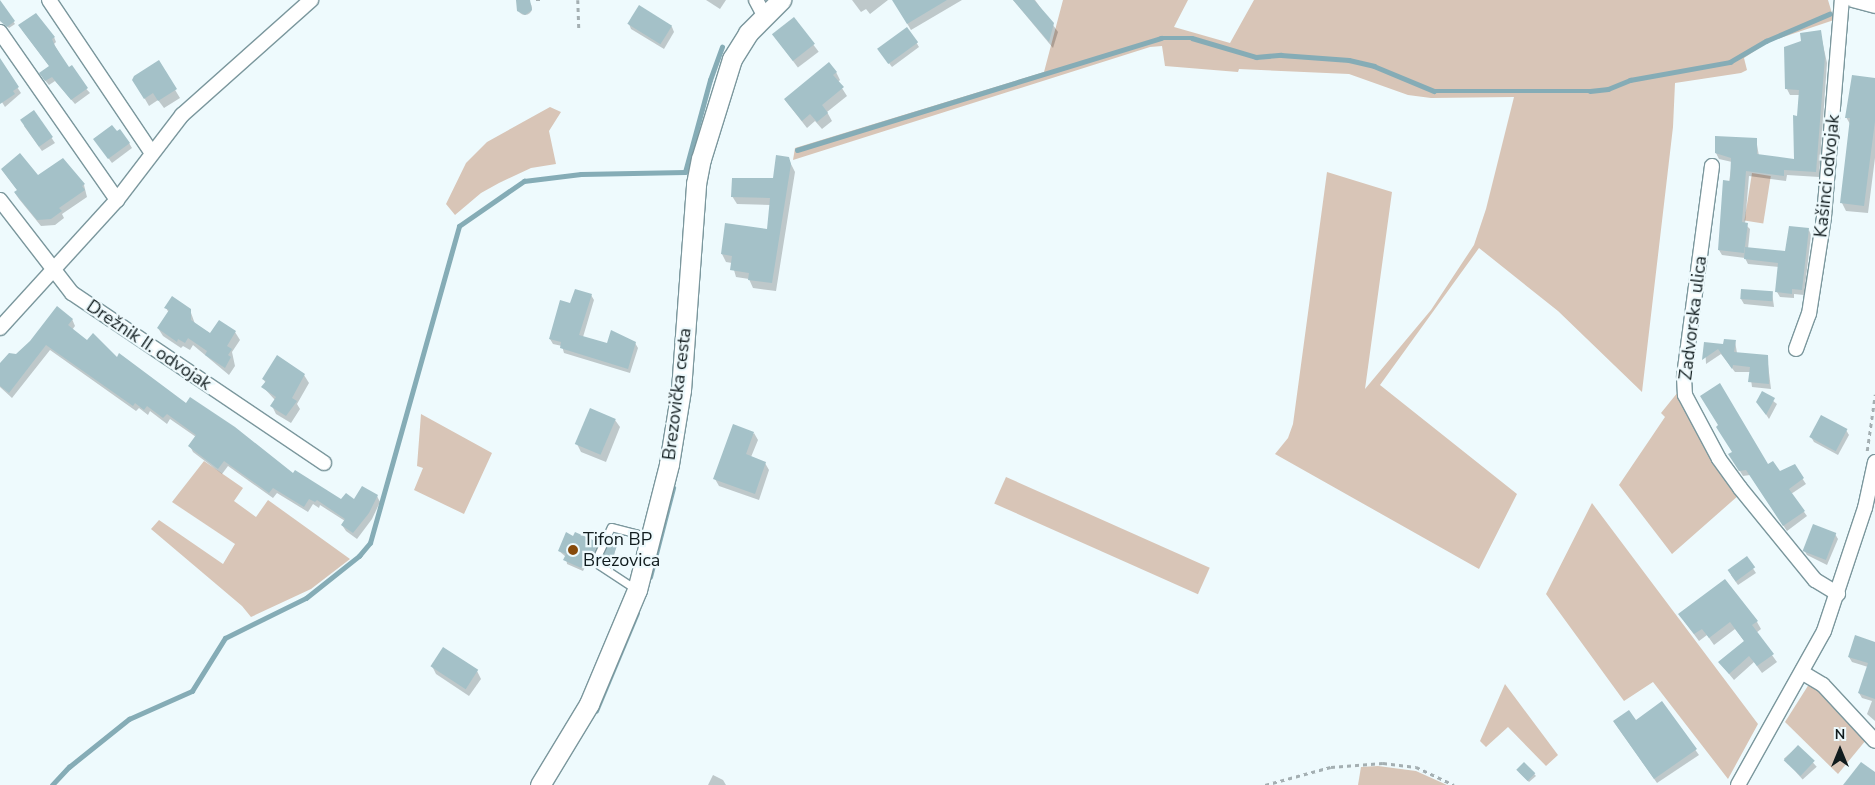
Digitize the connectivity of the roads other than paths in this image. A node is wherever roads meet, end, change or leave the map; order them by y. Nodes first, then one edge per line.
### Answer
1 (50, 0) edge
2 (311, 0) edge
3 (781, 0) edge
4 (1842, 0) edge
5 (1853, 0) edge
6 (1875, 6) edge
7 (760, 8) edge
8 (0, 32) edge
9 (151, 152) junction
10 (1712, 166) dead end
11 (0, 200) edge
12 (117, 200) junction
13 (54, 270) junction
14 (0, 328) edge
15 (1796, 349) dead end
16 (1875, 462) edge
17 (324, 463) dead end
18 (652, 538) junction
19 (636, 590) junction
20 (1838, 594) junction
21 (1803, 673) junction
22 (1875, 741) edge
23 (540, 785) edge
24 (1738, 785) edge

1 - 9 street
2 - 9 street
3 - 7 main road, Brezovička cesta
4 - 15 street, Kašinci odvojak
5 - 6 street
7 - 18 main road, Brezovička cesta
8 - 12 street
9 - 12 street
10 - 20 street, Zadvorska ulica
11 - 13 street, Drežnik II. odvojak
12 - 13 street
13 - 14 street
13 - 17 street, Drežnik II. odvojak
16 - 20 street
18 - 19 main road, Brezovička cesta
18 - 19 lane
19 - 23 main road, Brezovička cesta
20 - 21 street
21 - 22 street
21 - 24 street

